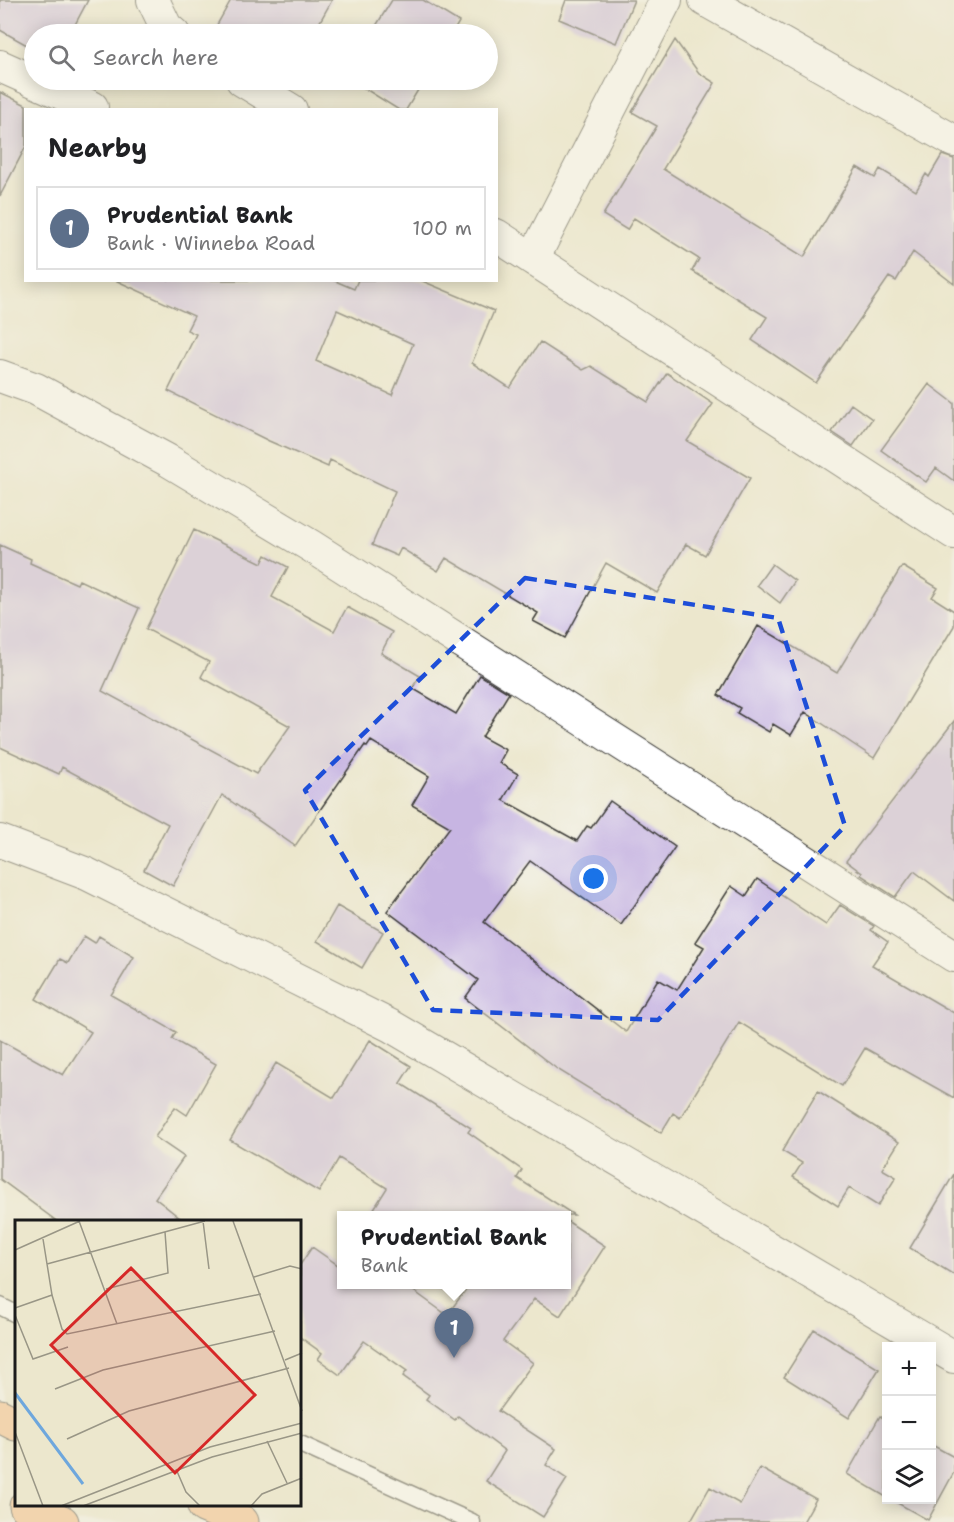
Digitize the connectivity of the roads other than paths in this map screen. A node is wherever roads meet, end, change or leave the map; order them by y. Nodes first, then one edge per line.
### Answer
1 (153, 0) edge
2 (666, 0) edge
3 (705, 0) edge
4 (165, 24) edge
5 (0, 66) edge
6 (24, 77) edge
7 (54, 90) edge
8 (258, 90) edge
9 (92, 107) dead end
10 (288, 108) edge
11 (954, 141) edge
12 (498, 236) edge
13 (533, 259) junction
14 (0, 376) edge
15 (954, 533) edge
16 (0, 841) edge
17 (954, 956) edge
18 (0, 1306) edge
19 (15, 1314) edge
20 (954, 1357) edge
21 (0, 1416) edge
22 (15, 1424) edge
23 (302, 1445) edge
24 (0, 1495) edge
25 (15, 1503) edge
26 (206, 1507) edge
27 (242, 1522) edge
28 (472, 1522) edge

1 - 4 street
2 - 13 street
3 - 11 street
5 - 6 street
7 - 9 street
8 - 10 street
12 - 13 street
13 - 15 street
14 - 17 street
16 - 20 street
18 - 19 lane
21 - 22 highway
23 - 28 lane
24 - 25 highway
26 - 27 highway

